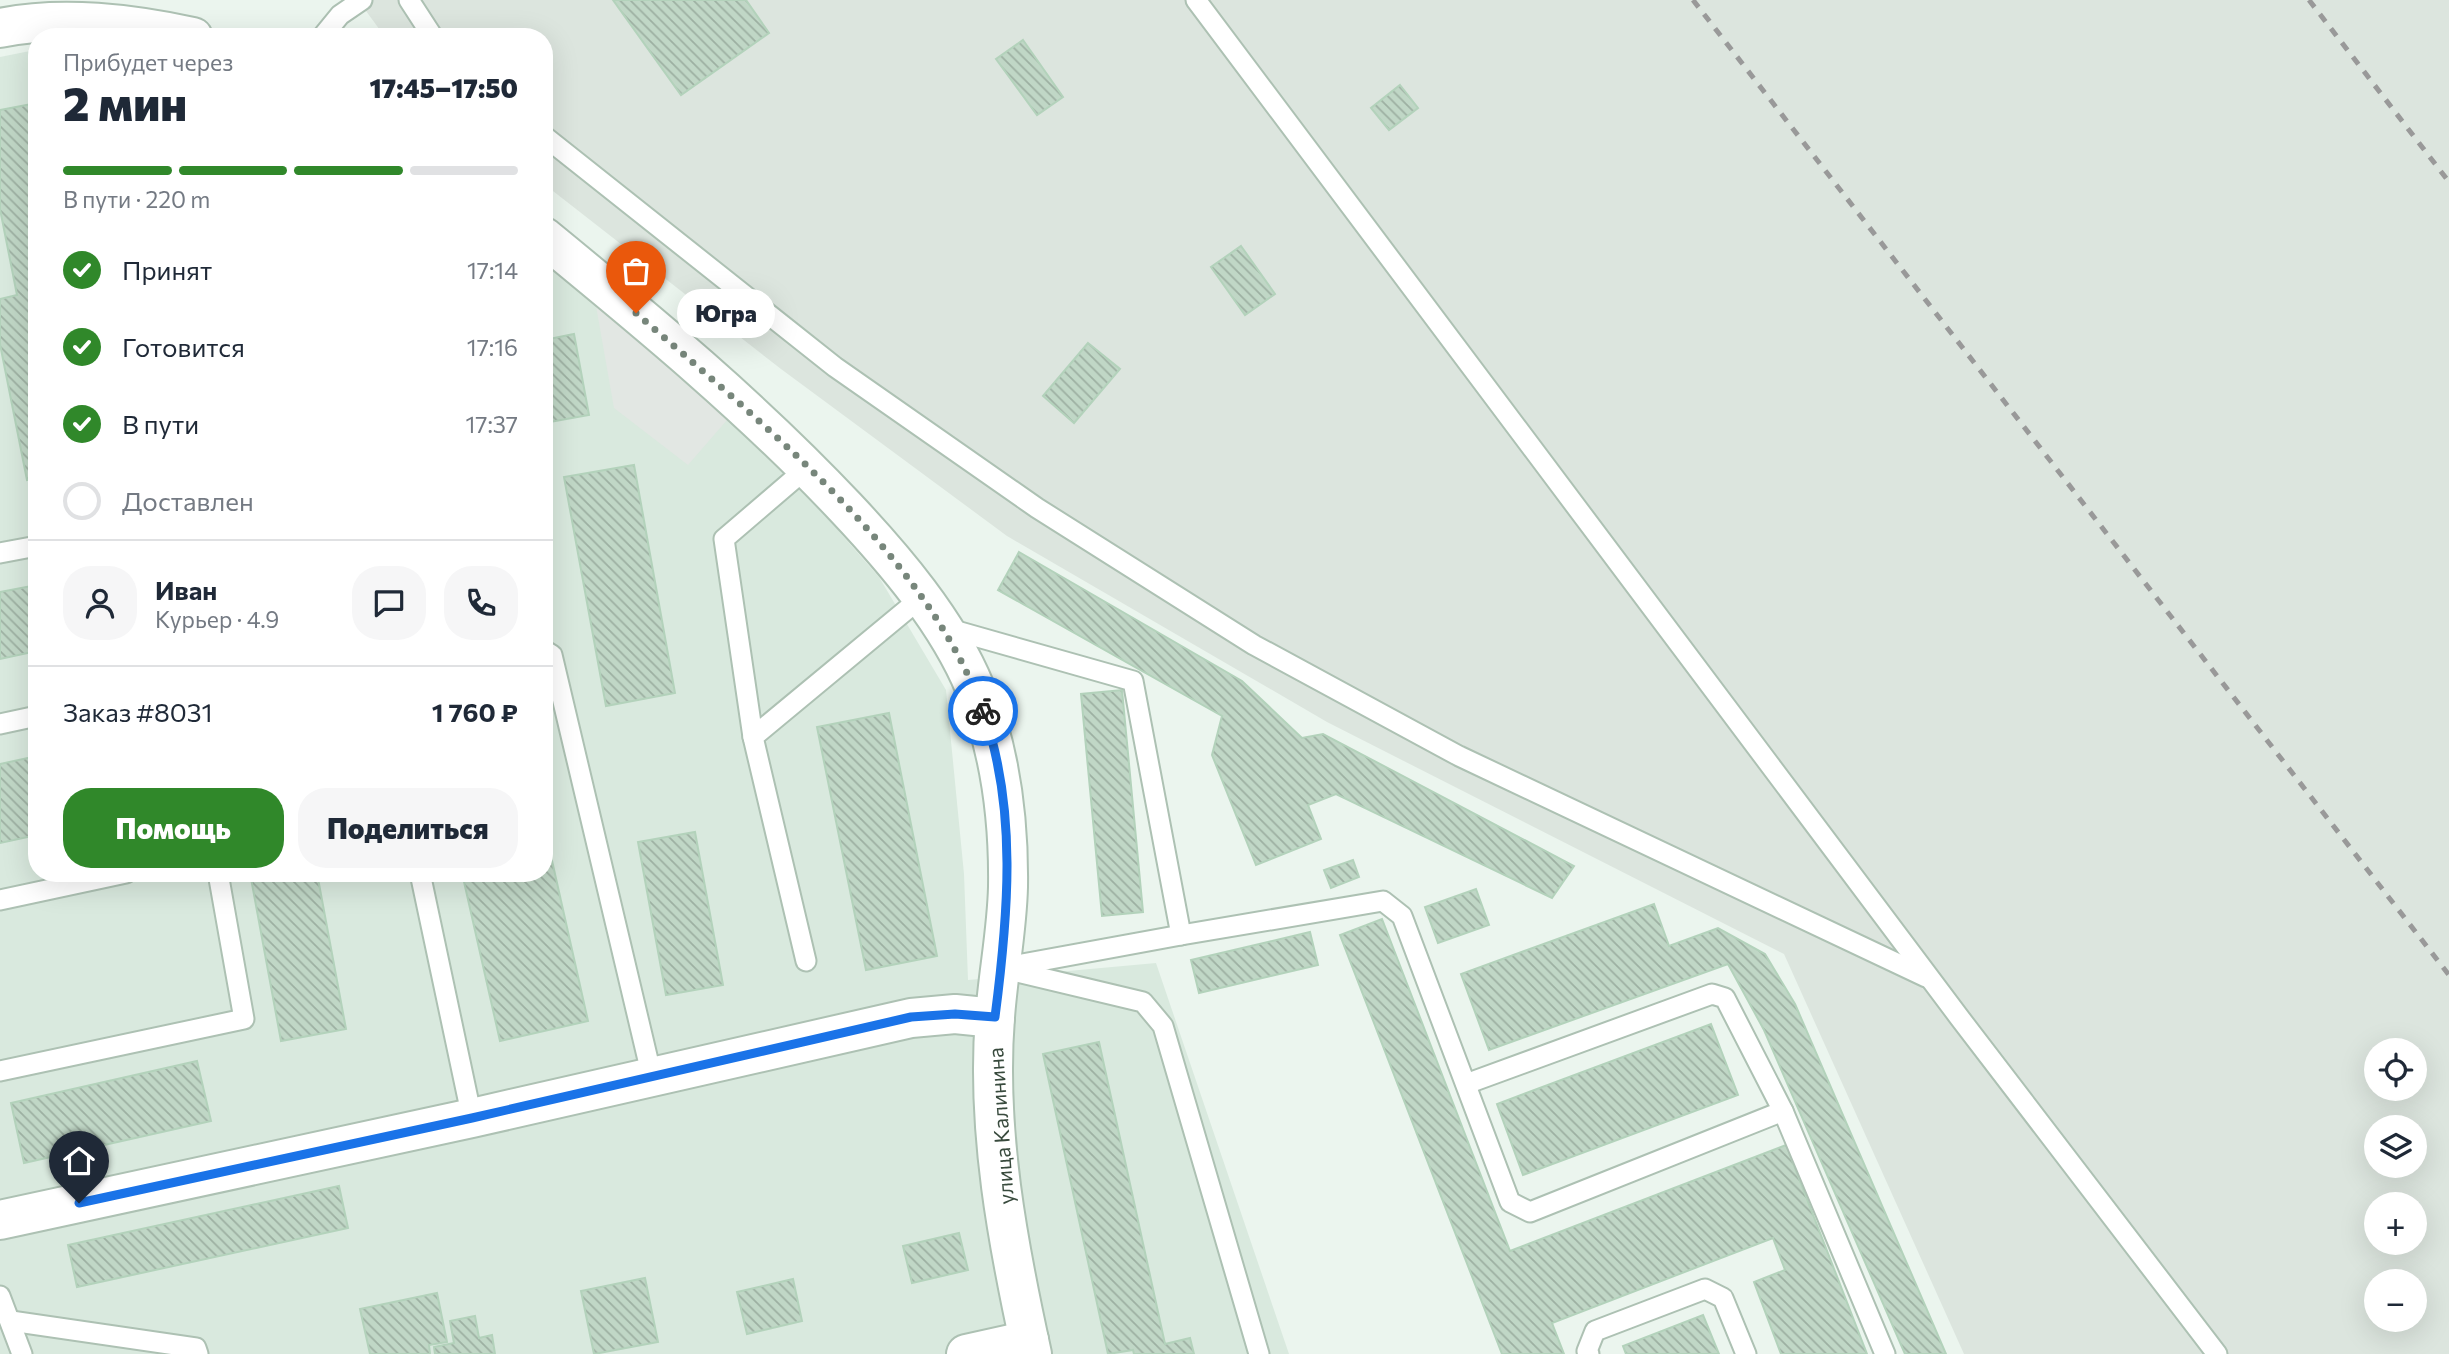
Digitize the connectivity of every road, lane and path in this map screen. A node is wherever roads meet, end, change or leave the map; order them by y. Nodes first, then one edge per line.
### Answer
1 (362, 0) edge
2 (409, 0) edge
3 (1196, 0) edge
4 (0, 28) edge
5 (75, 28) edge
6 (100, 28) edge
7 (140, 28) edge
8 (329, 28) edge
9 (427, 28) edge
10 (553, 142) edge
11 (553, 244) edge
12 (808, 467) junction
13 (28, 548) edge
14 (0, 553) edge
15 (931, 612) junction
16 (553, 659) edge
17 (28, 718) edge
18 (0, 724) edge
19 (753, 737) junction
20 (84, 882) edge
21 (220, 882) edge
22 (422, 882) edge
23 (0, 900) edge
24 (1181, 935) junction
25 (806, 961) dead end
26 (1001, 968) junction
27 (1930, 979) junction
28 (995, 1017) junction
29 (0, 1071) edge
30 (652, 1077) junction
31 (1466, 1084) junction
32 (1783, 1111) junction
33 (472, 1118) junction
34 (0, 1220) edge
35 (0, 1296) edge
36 (11, 1321) junction
37 (1031, 1347) edge
38 (22, 1354) edge
39 (198, 1354) edge
40 (965, 1354) edge
41 (1259, 1354) edge
42 (1589, 1354) edge
43 (1746, 1354) edge
44 (1885, 1354) edge
45 (2217, 1354) edge

1 - 8 lane
2 - 9 lane
3 - 27 lane
4 - 5 street
6 - 7 street
10 - 27 lane
11 - 12 street, улица Калинина
12 - 15 street, улица Калинина
12 - 19 lane
13 - 14 lane
15 - 19 lane
15 - 24 lane
15 - 26 street, улица Калинина
16 - 30 lane
17 - 18 lane
19 - 25 lane
20 - 23 lane
21 - 29 lane
22 - 33 lane
24 - 26 lane
24 - 31 lane
26 - 28 street, улица Калинина
26 - 41 lane
27 - 45 lane
28 - 30 street
28 - 37 street, улица Калинина
30 - 33 street
31 - 32 lane
31 - 32 lane
32 - 44 lane
33 - 34 street
35 - 36 lane
36 - 38 lane
36 - 39 lane
37 - 40 street
42 - 43 lane

